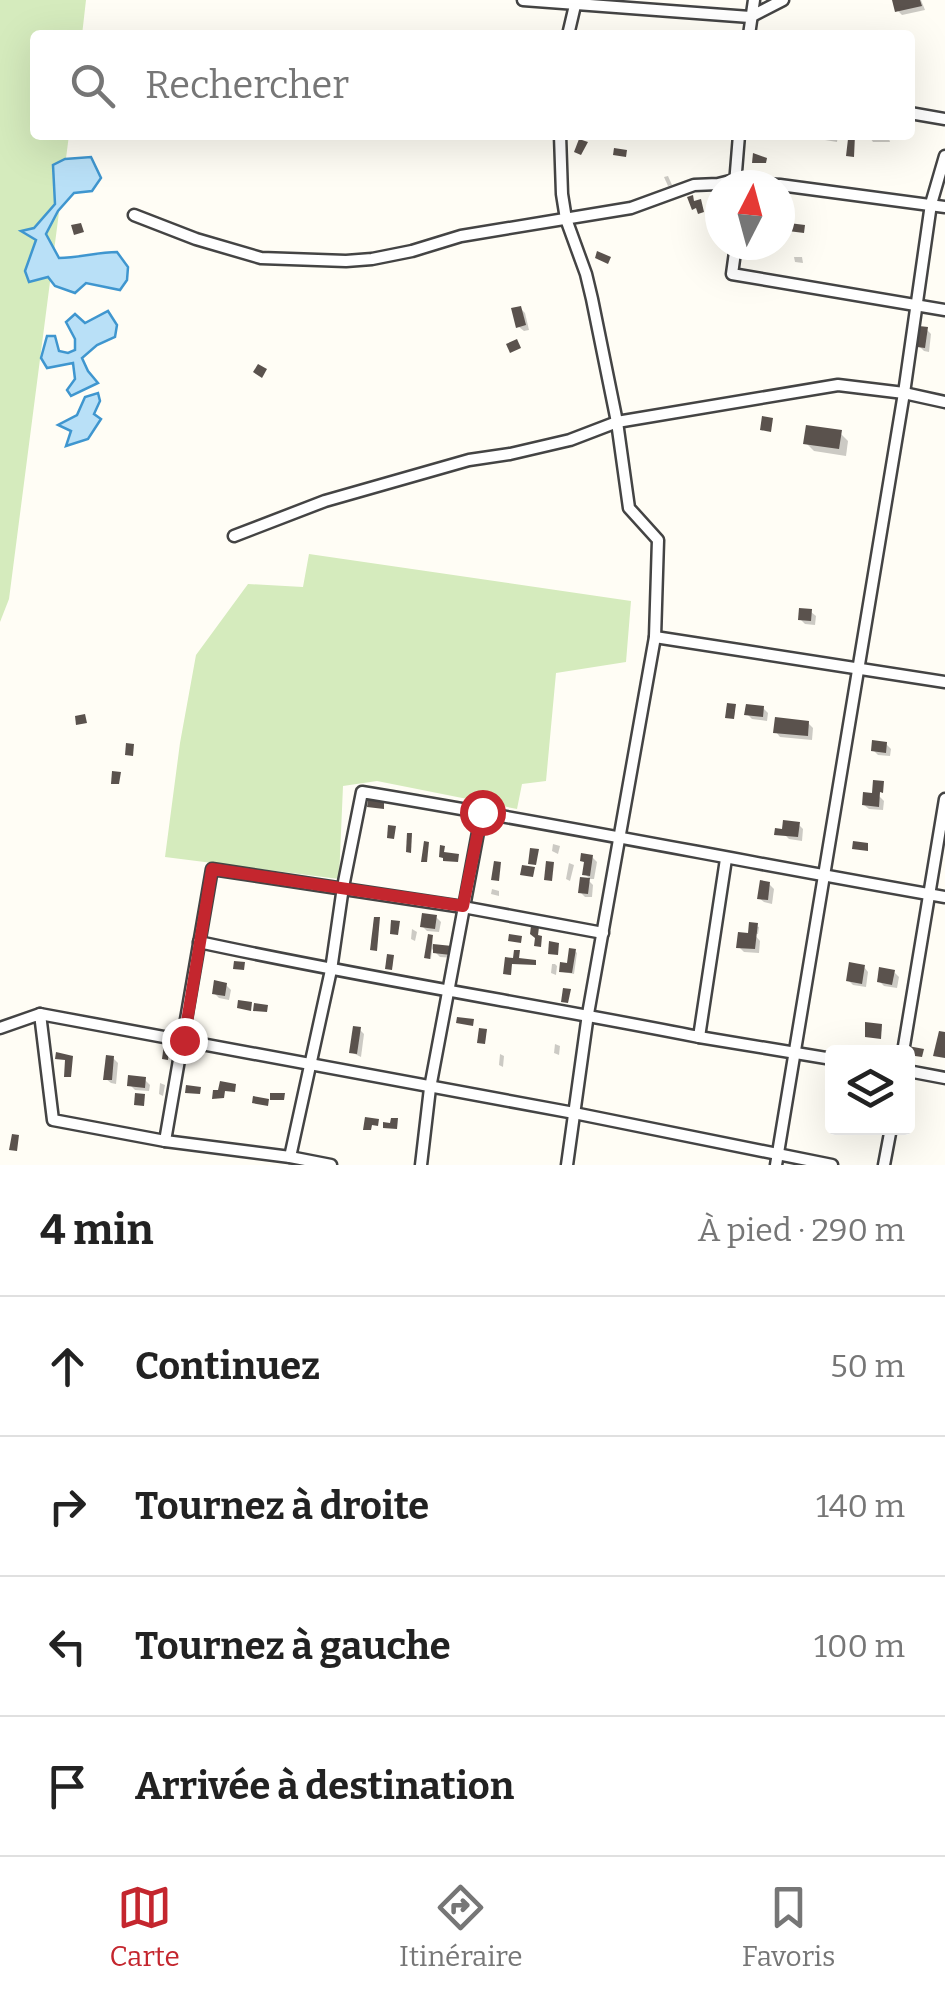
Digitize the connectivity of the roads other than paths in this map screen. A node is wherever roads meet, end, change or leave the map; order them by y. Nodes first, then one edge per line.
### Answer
1 (523, 0) edge
2 (754, 0) edge
3 (784, 0) edge
4 (576, 1) edge
5 (750, 17) junction
6 (569, 30) edge
7 (749, 30) edge
8 (915, 113) edge
9 (945, 119) edge
10 (560, 140) edge
11 (738, 140) edge
12 (945, 156) edge
13 (735, 170) edge
14 (705, 185) edge
15 (795, 187) edge
16 (931, 204) junction
17 (945, 207) edge
18 (134, 215) dead end
19 (566, 219) junction
20 (734, 260) edge
21 (917, 305) junction
22 (945, 310) edge
23 (904, 393) junction
24 (945, 402) edge
25 (616, 422) junction
26 (234, 536) dead end
27 (655, 638) junction
28 (858, 669) junction
29 (945, 682) edge
30 (945, 800) edge
31 (482, 812) junction
32 (620, 838) junction
33 (726, 859) junction
34 (824, 876) junction
35 (343, 887) junction
36 (929, 895) junction
37 (945, 898) edge
38 (463, 906) junction
39 (603, 933) junction
40 (199, 942) junction
41 (331, 970) junction
42 (449, 990) junction
43 (40, 1014) junction
44 (588, 1014) junction
45 (0, 1028) edge
46 (698, 1037) junction
47 (184, 1040) junction
48 (904, 1045) edge
49 (794, 1053) junction
50 (825, 1058) edge
51 (309, 1065) junction
52 (915, 1073) edge
53 (945, 1078) edge
54 (430, 1088) junction
55 (574, 1114) junction
56 (889, 1135) edge
57 (165, 1141) junction
58 (290, 1157) junction
59 (776, 1160) edge
60 (331, 1165) edge
61 (421, 1165) edge
62 (566, 1165) edge
63 (832, 1165) edge
64 (884, 1165) edge

1 - 4 street
2 - 5 street
3 - 5 street
4 - 5 street
4 - 6 street
5 - 7 street
8 - 9 street
10 - 19 street
11 - 13 street
12 - 16 street
14 - 19 street
15 - 16 street
16 - 17 street
16 - 21 street
18 - 19 street
19 - 25 street
20 - 21 street
21 - 22 street
21 - 23 street
23 - 24 street
23 - 25 street
23 - 28 street
25 - 26 street
25 - 27 street
27 - 28 street
27 - 32 street
28 - 29 street
28 - 34 street
30 - 36 street
31 - 32 street
31 - 35 street
31 - 38 street
32 - 33 street
32 - 39 street
33 - 34 street
33 - 46 street
34 - 36 street
34 - 49 street
35 - 38 street
35 - 40 street
35 - 41 street
36 - 37 street
36 - 48 street
38 - 39 street
38 - 42 street
39 - 44 street
40 - 41 street
40 - 47 street
41 - 42 street
41 - 51 street
42 - 44 street
42 - 54 street
43 - 45 street
43 - 47 street
43 - 57 street
44 - 46 street
44 - 55 street
46 - 49 street
47 - 51 street
47 - 57 street
49 - 50 street
49 - 59 street
51 - 54 street
51 - 58 street
52 - 53 street
54 - 55 street
54 - 61 street
55 - 59 street
55 - 62 street
56 - 64 street
57 - 58 street
58 - 60 street
59 - 63 street

